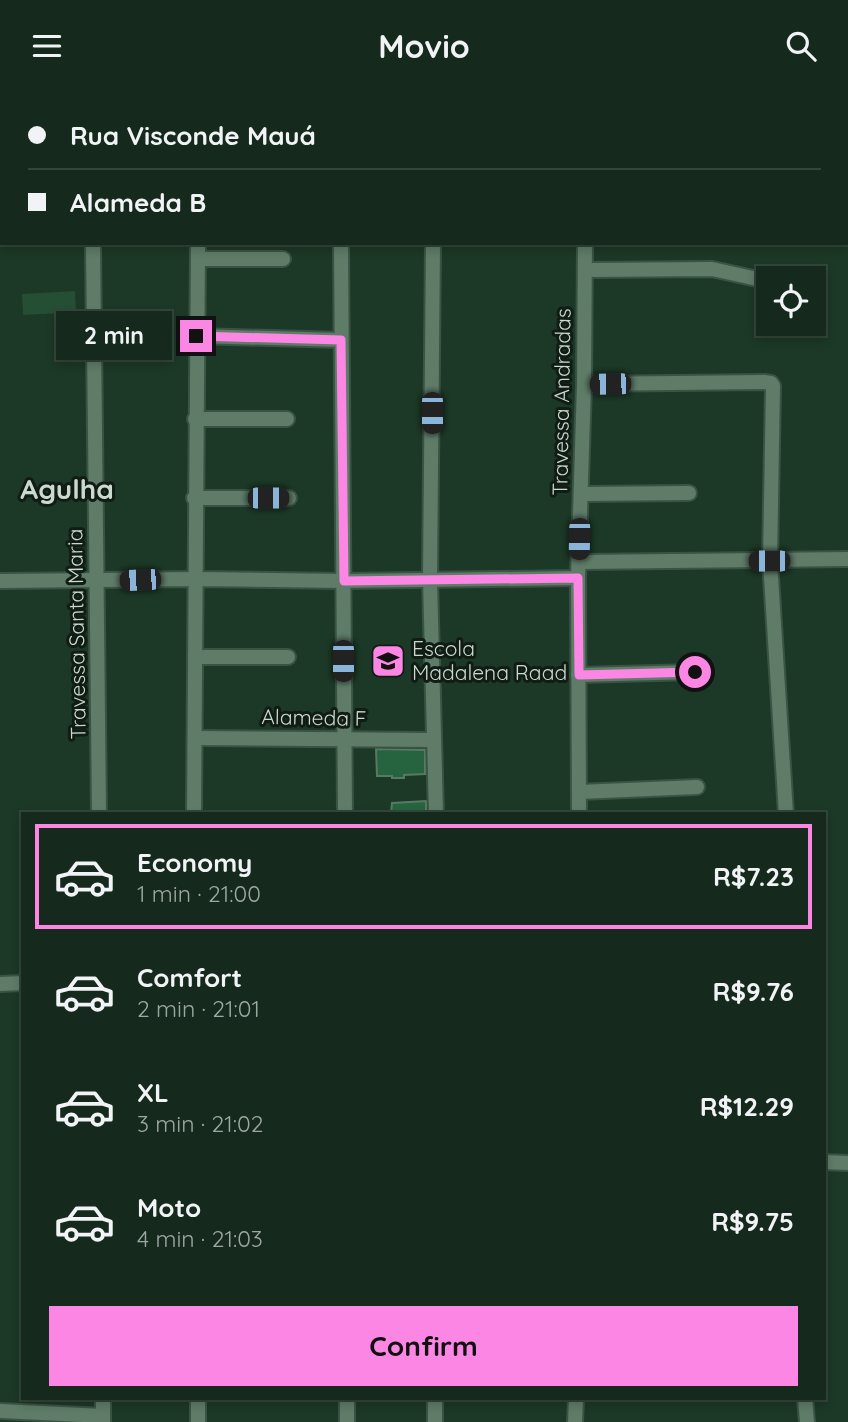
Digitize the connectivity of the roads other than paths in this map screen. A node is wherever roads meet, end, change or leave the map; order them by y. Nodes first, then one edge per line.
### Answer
1 (93, 245) edge
2 (198, 245) edge
3 (341, 245) edge
4 (433, 245) edge
5 (585, 245) edge
6 (198, 259) junction
7 (283, 259) dead end
8 (586, 269) junction
9 (756, 279) edge
10 (196, 336) junction
11 (341, 340) junction
12 (584, 384) junction
13 (195, 419) junction
14 (287, 419) dead end
15 (689, 493) dead end
16 (580, 494) junction
17 (194, 498) junction
18 (289, 498) dead end
19 (848, 559) edge
20 (769, 561) junction
21 (579, 562) junction
22 (578, 578) junction
23 (197, 579) junction
24 (430, 579) junction
25 (0, 580) edge
26 (344, 581) junction
27 (98, 582) junction
28 (195, 657) junction
29 (288, 657) dead end
30 (695, 672) dead end
31 (579, 675) junction
32 (195, 737) junction
33 (343, 740) junction
34 (432, 740) junction
35 (697, 787) dead end
36 (579, 792) junction
37 (99, 812) edge
38 (194, 812) edge
39 (345, 812) edge
40 (436, 812) edge
41 (579, 812) edge
42 (786, 812) edge
43 (21, 983) edge
44 (0, 984) edge
45 (826, 1163) edge
46 (848, 1163) edge
47 (103, 1400) edge
48 (198, 1400) edge
49 (347, 1400) edge
50 (435, 1400) edge
51 (576, 1400) edge
52 (806, 1400) edge
53 (0, 1411) edge
54 (103, 1419) edge
55 (198, 1422) edge
56 (347, 1422) edge
57 (435, 1422) edge
58 (575, 1422) edge
59 (807, 1422) edge

1 - 27 street, Travessa Santa Maria
2 - 6 street
3 - 11 street
4 - 24 street
5 - 8 street, Travessa Andradas
6 - 7 street
6 - 10 street
8 - 9 street
8 - 12 street, Travessa Andradas
10 - 11 street
10 - 13 street
11 - 26 street
12 - 16 street, Travessa Andradas
12 - 20 street
13 - 14 street
13 - 17 street
15 - 16 street
16 - 21 street, Travessa Andradas
17 - 18 street
17 - 23 street
19 - 20 street
20 - 21 street
20 - 42 street
21 - 22 street, Travessa Andradas
22 - 24 street
22 - 31 street, Travessa Andradas
23 - 26 street
23 - 27 street
23 - 28 street
24 - 26 street
24 - 34 street
25 - 27 street
26 - 33 street
27 - 37 street, Travessa Santa Maria
28 - 29 street
28 - 32 street
30 - 31 street
31 - 36 street, Travessa Andradas
32 - 33 street, Alameda F
32 - 38 street
33 - 34 street, Alameda F
33 - 39 street
34 - 40 street
35 - 36 street
36 - 41 street, Travessa Andradas
43 - 44 street
45 - 46 street
47 - 54 street
48 - 55 street
49 - 56 street
50 - 57 street
51 - 58 street
52 - 59 street
53 - 54 street

